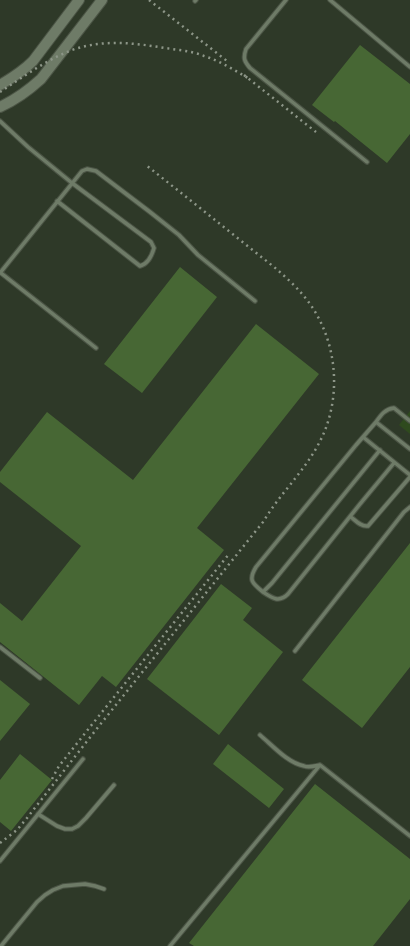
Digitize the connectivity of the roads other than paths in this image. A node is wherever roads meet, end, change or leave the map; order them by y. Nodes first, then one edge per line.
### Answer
1 (79, 0) edge
2 (102, 0) edge
3 (286, 0) edge
4 (330, 0) edge
5 (410, 66) edge
6 (0, 85) edge
7 (0, 107) edge
8 (0, 121) edge
9 (367, 162) dead end
10 (72, 183) junction
11 (57, 201) junction
12 (0, 273) edge
13 (255, 301) dead end
14 (96, 348) dead end
15 (376, 422) junction
16 (410, 422) edge
17 (363, 437) junction
18 (410, 449) edge
19 (380, 450) junction
20 (394, 463) junction
21 (410, 476) edge
22 (410, 508) edge
23 (351, 517) junction
24 (263, 592) junction
25 (0, 647) edge
26 (295, 651) dead end
27 (40, 678) dead end
28 (260, 736) dead end
29 (82, 758) dead end
30 (320, 765) junction
31 (114, 785) dead end
32 (38, 814) junction
33 (410, 836) edge
34 (0, 861) edge
35 (104, 889) dead end
36 (1, 946) edge
37 (170, 946) edge

1 - 6 main road
2 - 7 main road
3 - 9 lane
4 - 5 lane
8 - 10 lane
10 - 11 lane
10 - 11 lane
10 - 13 lane
11 - 12 lane
12 - 14 lane
15 - 16 lane
15 - 17 lane
15 - 18 lane
17 - 19 lane
17 - 24 lane
19 - 20 lane
19 - 24 lane
20 - 21 lane
20 - 23 lane
21 - 23 lane
22 - 26 lane
23 - 24 lane
25 - 27 lane
28 - 30 lane
29 - 32 lane
30 - 33 lane
30 - 37 lane
31 - 32 lane
32 - 34 lane
35 - 36 lane

